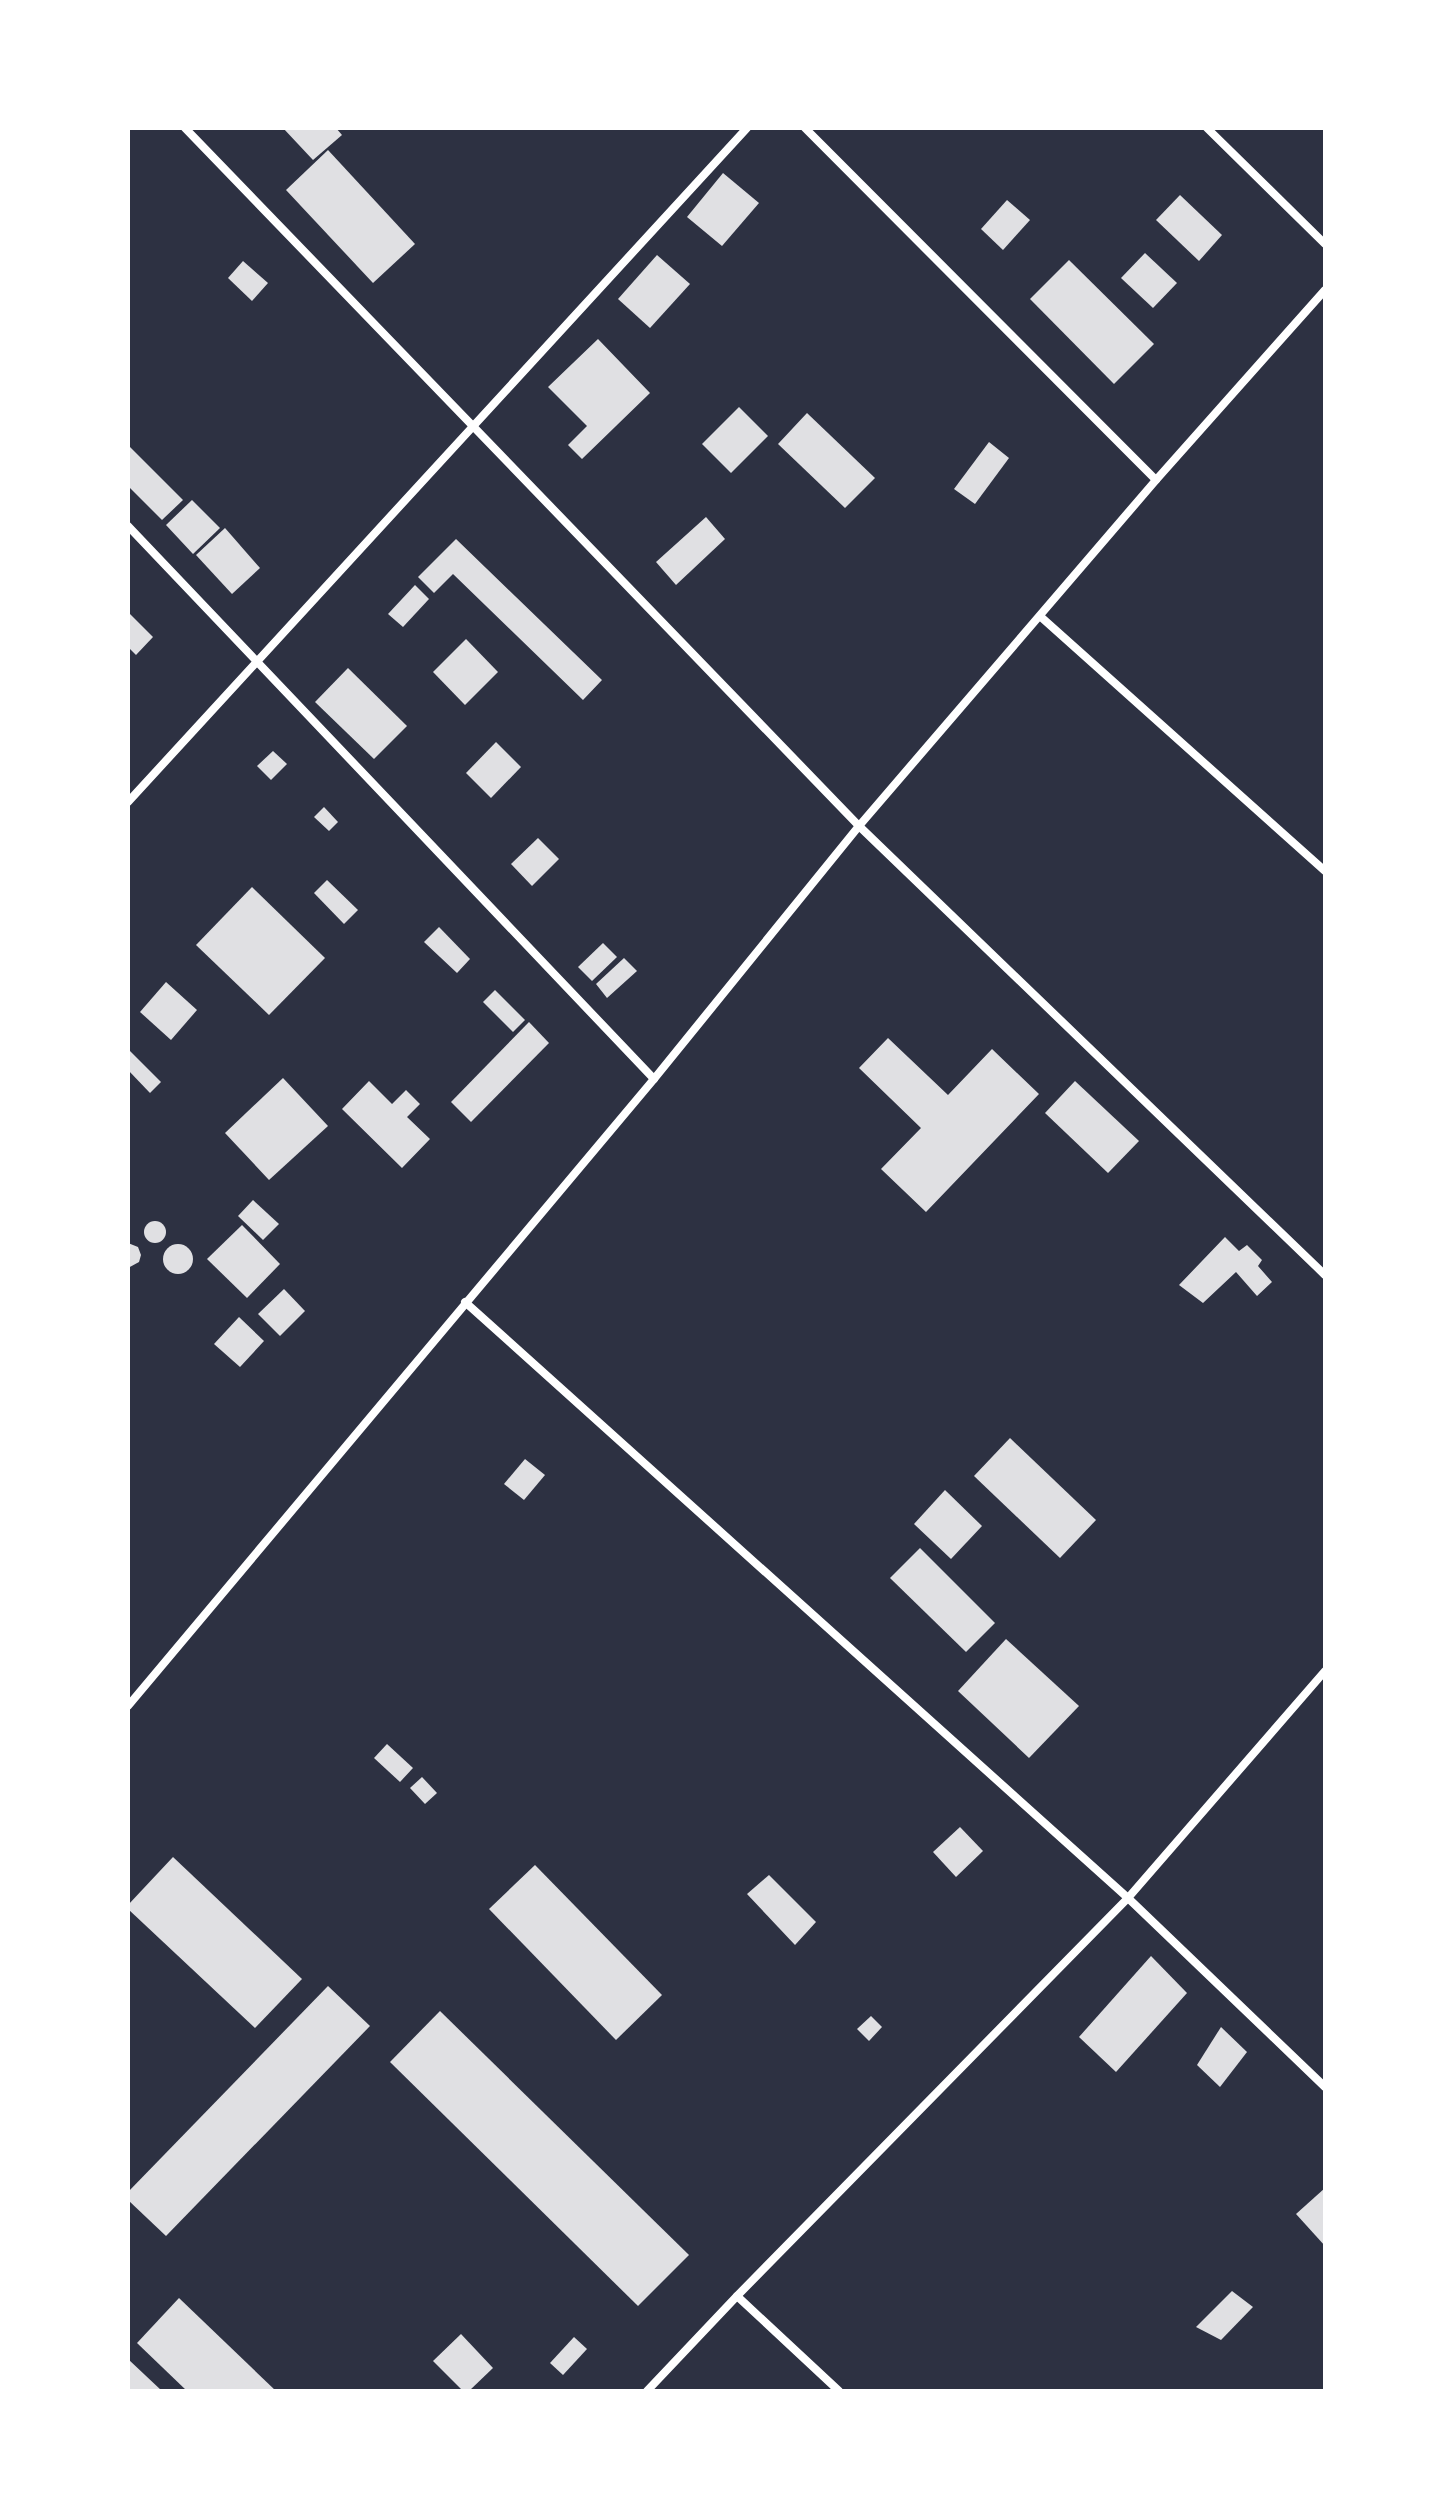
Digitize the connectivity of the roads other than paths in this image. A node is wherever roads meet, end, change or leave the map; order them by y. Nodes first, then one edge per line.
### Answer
1 (185, 128) edge
2 (747, 128) edge
3 (805, 128) edge
4 (1207, 128) edge
5 (1325, 244) edge
6 (1325, 290) edge
7 (473, 427) junction
8 (1156, 480) junction
9 (128, 526) edge
10 (1041, 617) junction
11 (257, 662) junction
12 (128, 802) edge
13 (859, 826) junction
14 (1325, 871) edge
15 (654, 1079) junction
16 (1325, 1275) edge
17 (465, 1302) junction
18 (1325, 1671) edge
19 (128, 1706) edge
20 (1128, 1898) junction
21 (1325, 2087) edge
22 (737, 2296) junction
23 (647, 2391) edge
24 (839, 2391) edge

1 - 7 street
2 - 7 street
3 - 8 street
4 - 5 street
6 - 8 street
7 - 11 street
7 - 13 street
8 - 10 street
9 - 11 street
10 - 13 street
10 - 14 street
11 - 12 street
11 - 15 street
13 - 15 street
13 - 16 street
15 - 17 street
17 - 19 street
17 - 20 street
18 - 20 street
20 - 21 street
20 - 22 street
22 - 23 street
22 - 24 street

